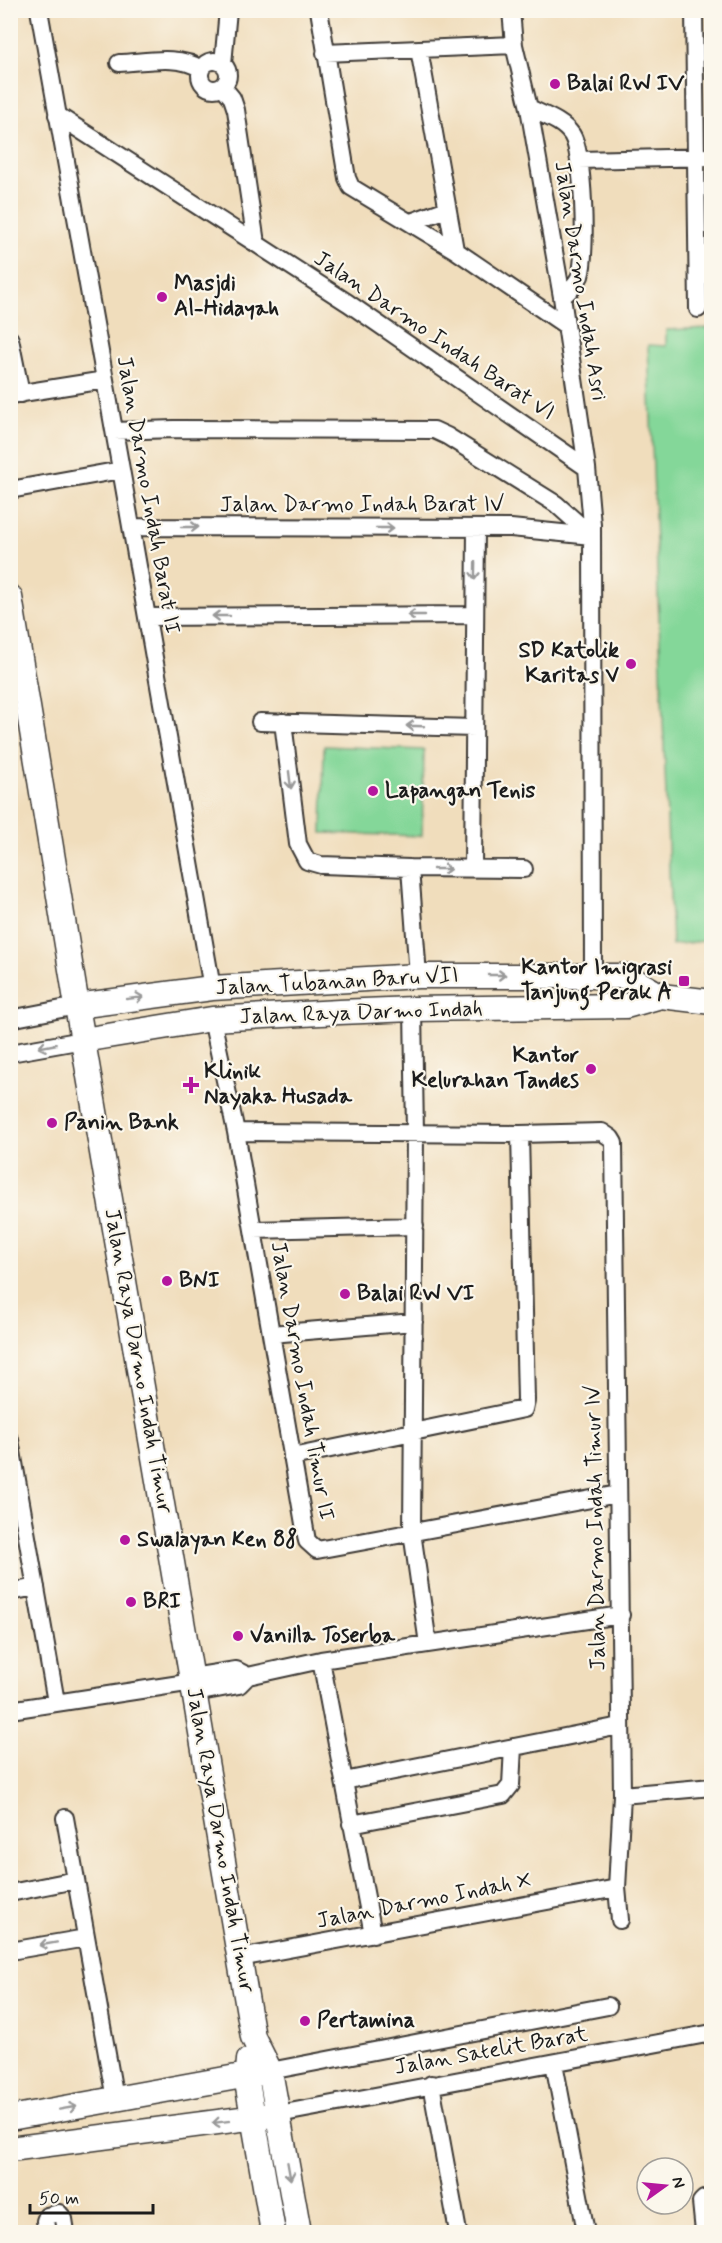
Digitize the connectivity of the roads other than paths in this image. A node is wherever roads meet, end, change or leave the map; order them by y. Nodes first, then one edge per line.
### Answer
1 (39, 10) edge
2 (228, 10) edge
3 (319, 10) edge
4 (511, 10) edge
5 (694, 10) edge
6 (514, 45) junction
7 (419, 49) junction
8 (325, 53) junction
9 (119, 63) dead end
10 (223, 64) junction
11 (201, 69) junction
12 (223, 87) junction
13 (529, 108) junction
14 (57, 115) junction
15 (703, 158) edge
16 (579, 160) junction
17 (447, 209) junction
18 (411, 222) junction
19 (256, 243) junction
20 (455, 250) junction
21 (562, 297) junction
22 (698, 309) dead end
23 (565, 325) junction
24 (10, 339) edge
25 (105, 380) junction
26 (16, 394) edge
27 (114, 431) junction
28 (587, 468) junction
29 (121, 470) junction
30 (10, 490) edge
31 (131, 527) junction
32 (476, 528) junction
33 (592, 531) junction
34 (10, 597) edge
35 (474, 615) junction
36 (147, 617) junction
37 (260, 722) dead end
38 (283, 722) junction
39 (474, 728) junction
40 (410, 868) junction
41 (473, 869) junction
42 (524, 869) dead end
43 (593, 975) junction
44 (418, 976) junction
45 (212, 988) junction
46 (661, 996) junction
47 (711, 1002) edge
48 (77, 1006) junction
49 (413, 1009) junction
50 (10, 1019) edge
51 (212, 1019) junction
52 (83, 1040) junction
53 (10, 1053) edge
54 (236, 1131) junction
55 (415, 1132) junction
56 (520, 1134) junction
57 (415, 1226) junction
58 (253, 1230) junction
59 (414, 1322) junction
60 (271, 1334) junction
61 (413, 1431) junction
62 (10, 1440) edge
63 (292, 1457) junction
64 (618, 1494) junction
65 (412, 1532) junction
66 (36, 1587) junction
67 (10, 1592) edge
68 (621, 1615) junction
69 (428, 1644) junction
70 (321, 1660) junction
71 (193, 1684) junction
72 (56, 1702) junction
73 (10, 1710) edge
74 (620, 1726) junction
75 (513, 1747) junction
76 (344, 1781) junction
77 (711, 1787) edge
78 (622, 1795) junction
79 (65, 1818) dead end
80 (351, 1824) junction
81 (76, 1880) junction
82 (617, 1888) junction
83 (10, 1893) edge
84 (620, 1920) dead end
85 (373, 1934) junction
86 (86, 1938) junction
87 (10, 1951) edge
88 (240, 1958) junction
89 (608, 2006) dead end
90 (711, 2033) edge
91 (254, 2037) junction
92 (555, 2063) junction
93 (270, 2074) junction
94 (246, 2078) junction
95 (431, 2084) junction
96 (115, 2099) junction
97 (278, 2109) junction
98 (252, 2114) junction
99 (10, 2118) edge
100 (10, 2149) edge
101 (711, 2197) edge
102 (47, 2232) edge
103 (66, 2232) edge
104 (273, 2232) edge
105 (299, 2232) edge
106 (458, 2232) edge
107 (586, 2232) edge
108 (704, 2232) edge

1 - 14 street, Jalan Darmo Indah Barat II
2 - 10 street
3 - 8 street
4 - 6 street, Jalan Darmo Indah Asri
5 - 15 street
6 - 7 street
6 - 13 street, Jalan Darmo Indah Asri
7 - 8 street
7 - 17 street
8 - 18 street
9 - 11 street
10 - 11 street
10 - 12 street
11 - 12 street
12 - 19 street
13 - 16 street
13 - 21 street, Jalan Darmo Indah Asri
14 - 19 street, Jalan Darmo Indah Barat VI
14 - 25 street, Jalan Darmo Indah Barat II
15 - 16 street
15 - 22 street
16 - 21 street
17 - 18 street
17 - 20 street
18 - 20 street
19 - 28 street, Jalan Darmo Indah Barat VI
20 - 23 street
21 - 23 street, Jalan Darmo Indah Asri
23 - 28 street, Jalan Darmo Indah Asri
24 - 26 street
25 - 26 street
25 - 27 street, Jalan Darmo Indah Barat II
27 - 29 street, Jalan Darmo Indah Barat II
27 - 33 street
28 - 33 street, Jalan Darmo Indah Asri
29 - 30 street
29 - 31 street, Jalan Darmo Indah Barat II
31 -> 32 street, Jalan Darmo Indah Barat IV
31 - 36 street, Jalan Darmo Indah Barat II
32 - 33 street, Jalan Darmo Indah Barat IV
32 -> 35 street
33 - 43 street, Jalan Darmo Indah Asri
34 - 48 street, Jalan Raya Darmo Indah Timur
35 -> 36 street
35 - 39 street
36 - 45 street, Jalan Darmo Indah Barat II
37 - 38 street
39 -> 38 street
38 -> 40 street
39 - 41 street
40 -> 41 street
40 - 44 street
41 - 42 street
44 -> 43 street, Jalan Tubanan Baru VII
43 - 46 street, Jalan Tubanan Baru VII
44 - 45 street, Jalan Tubanan Baru VII
48 -> 45 street, Jalan Tubanan Baru VII
46 - 47 street, Jalan Raya Darmo Indah
46 - 49 street, Jalan Raya Darmo Indah
48 - 50 street, Jalan Tubanan Baru VII
48 - 52 street, Jalan Raya Darmo Indah Timur
49 - 51 street, Jalan Raya Darmo Indah
49 - 55 street
51 - 52 street, Jalan Raya Darmo Indah
51 - 54 street, Jalan Darmo Indah Timur II
52 -> 53 street, Jalan Raya Darmo Indah
52 - 71 street, Jalan Raya Darmo Indah Timur
54 - 55 street
54 - 58 street, Jalan Darmo Indah Timur II
55 - 56 street
55 - 57 street
56 - 61 street
56 - 64 street, Jalan Darmo Indah Timur IV
57 - 58 street
57 - 59 street
58 - 60 street, Jalan Darmo Indah Timur II
59 - 60 street
59 - 61 street
60 - 63 street, Jalan Darmo Indah Timur II
61 - 63 street
61 - 65 street
62 - 66 street
63 - 65 street, Jalan Darmo Indah Timur II
64 - 65 street, Jalan Darmo Indah Timur II
64 - 68 street, Jalan Darmo Indah Timur IV
65 - 69 street
66 - 67 street
66 - 72 street
68 - 69 street
68 - 74 street, Jalan Darmo Indah Timur IV
69 - 70 street
70 - 71 street
70 - 76 street
71 - 72 street
71 - 88 street, Jalan Raya Darmo Indah Timur
72 - 73 street
74 - 75 street
74 - 78 street, Jalan Darmo Indah Timur IV
75 - 76 street
75 - 80 street
76 - 80 street
77 - 78 street
78 - 82 street, Jalan Darmo Indah Timur IV
79 - 81 street
80 - 85 street
81 - 83 street
81 - 86 street
82 - 84 street, Jalan Darmo Indah Timur IV
82 - 85 street, Jalan Darmo Indah X
85 - 88 street, Jalan Darmo Indah X
86 -> 87 street
86 - 96 street
88 - 91 street, Jalan Raya Darmo Indah Timur
89 - 93 street
90 - 92 street, Jalan Satelit Barat
91 - 93 street, Jalan Raya Darmo Indah Timur
91 - 94 street, Jalan Raya Darmo Indah Timur
92 - 95 street, Jalan Satelit Barat
92 - 107 street
93 - 94 street
93 - 97 street, Jalan Raya Darmo Indah Timur
94 - 96 street
94 - 98 street
95 - 97 street, Jalan Satelit Barat
95 - 106 street
99 -> 96 street
97 - 98 street
97 -> 105 street, Jalan Raya Darmo Indah Timur
98 -> 100 street
98 - 104 street
101 - 108 street
102 - 103 street

